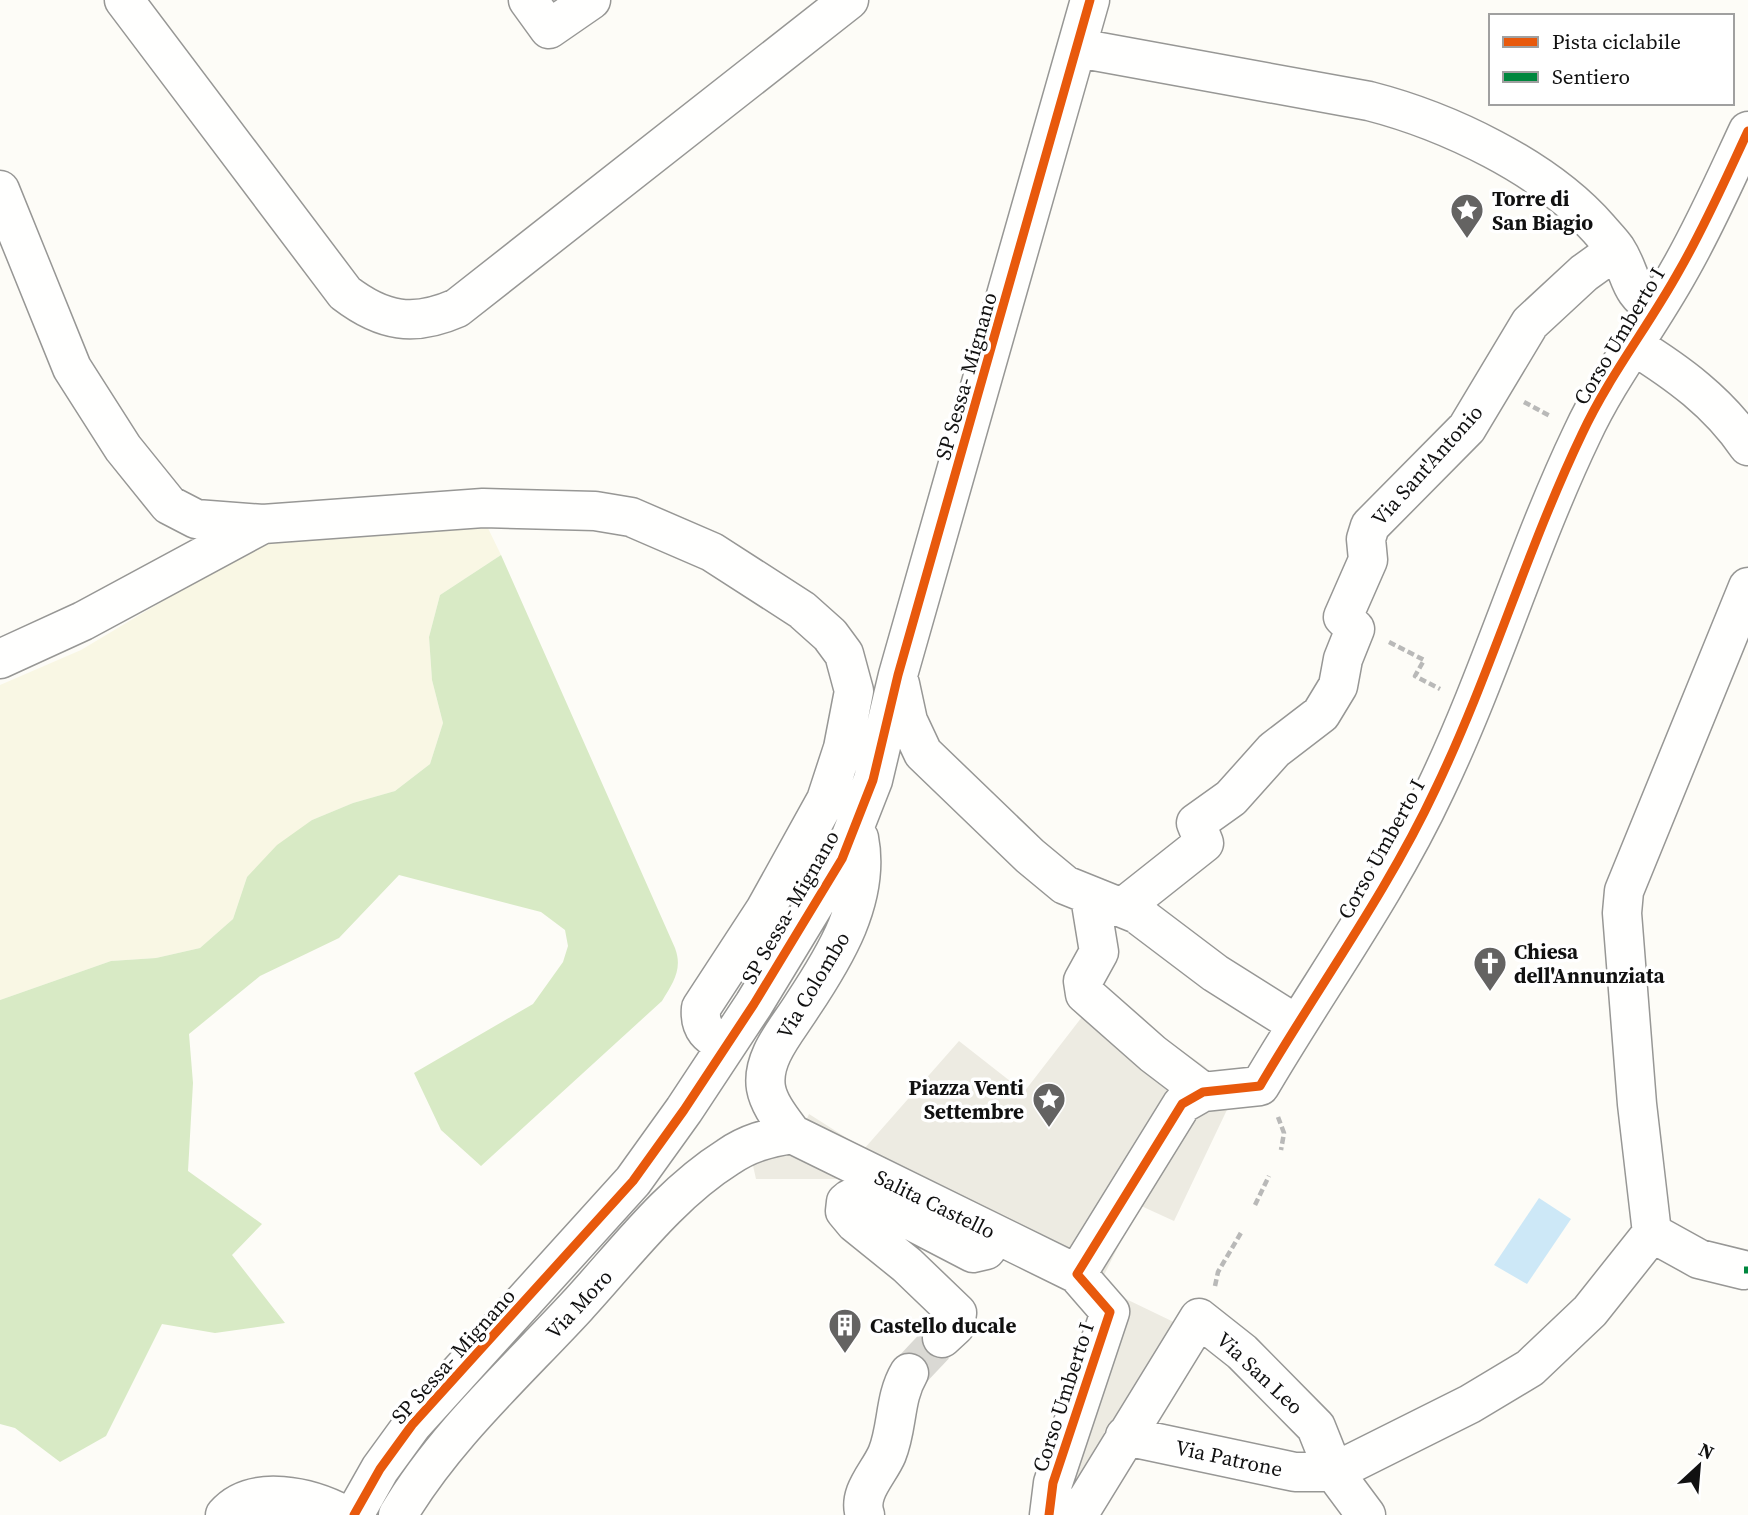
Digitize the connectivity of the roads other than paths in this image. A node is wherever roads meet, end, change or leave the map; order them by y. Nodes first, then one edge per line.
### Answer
1 (124, 0) edge
2 (528, 0) edge
3 (591, 0) edge
4 (849, 0) edge
5 (1090, 0) edge
6 (1077, 48) junction
7 (1748, 131) edge
8 (0, 190) edge
9 (1616, 250) junction
10 (1656, 309) junction
11 (1633, 345) junction
12 (1743, 433) edge
13 (263, 524) junction
14 (1748, 587) edge
15 (0, 659) edge
16 (898, 675) junction
17 (856, 827) junction
18 (1106, 902) junction
19 (1296, 1024) junction
20 (726, 1046) junction
21 (1203, 1092) junction
22 (792, 1134) junction
23 (1652, 1233) junction
24 (997, 1235) junction
25 (1744, 1270) dead end
26 (1077, 1274) junction
27 (942, 1338) tunnel mouth
28 (909, 1373) tunnel mouth
29 (1125, 1436) junction
30 (1334, 1472) junction
31 (225, 1515) edge
32 (344, 1515) edge
33 (354, 1515) edge
34 (398, 1515) edge
35 (865, 1515) edge
36 (1049, 1515) edge
37 (1078, 1515) edge
38 (1366, 1515) edge

1 - 4 street
2 - 3 street
5 - 6 street, SP Sessa- Mignano
6 - 9 street
6 - 16 street, SP Sessa- Mignano
7 - 10 street, Corso Umberto I
8 - 13 street
9 - 10 street
9 - 18 street, Via Sant'Antonio
10 - 11 street, Corso Umberto I
11 - 12 street
11 - 19 street, Corso Umberto I
13 - 15 street
13 - 20 street
14 - 23 street
16 - 17 street, SP Sessa- Mignano
16 - 18 street
17 - 20 street, SP Sessa- Mignano
17 - 22 street, Via Colombo
18 - 19 street
18 - 21 street
19 - 21 street, Corso Umberto I
20 - 33 street, SP Sessa- Mignano
21 - 26 street
22 - 24 street, Salita Castello
22 - 34 street, Via Moro
23 - 25 street
23 - 30 street
24 - 26 street, Salita Castello
24 - 27 street
26 - 36 street, Corso Umberto I
28 - 35 street
29 - 30 street, Via Patrone
29 - 30 street, Via San Leo
29 - 37 street, Via San Leo
30 - 38 street, Via San Leo
31 - 32 street

